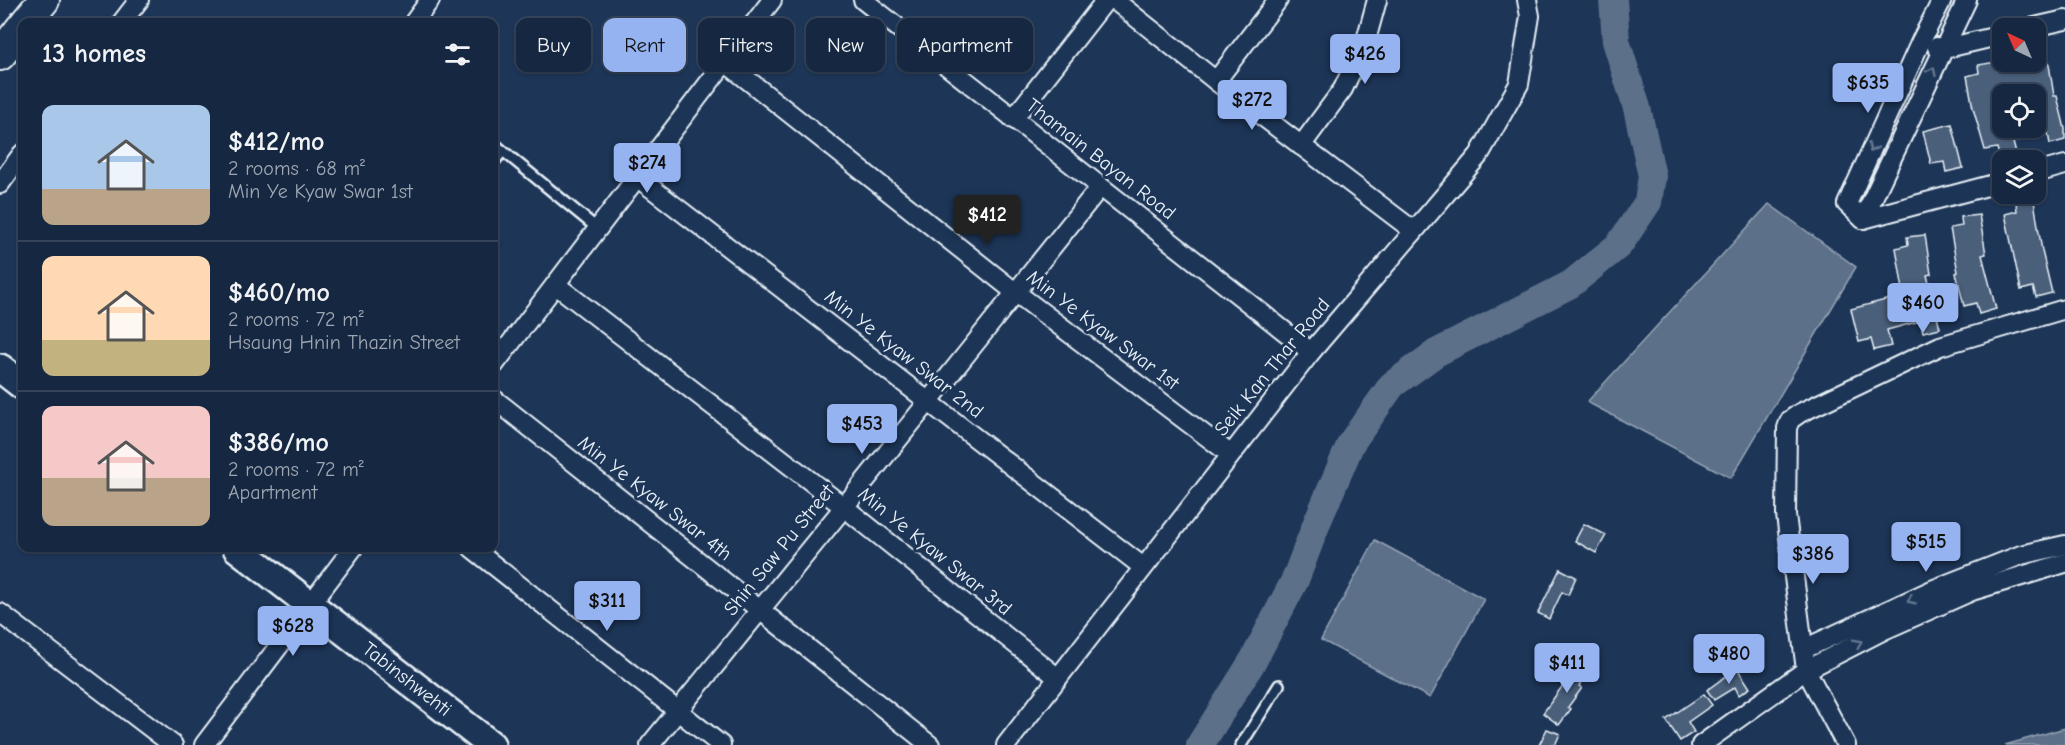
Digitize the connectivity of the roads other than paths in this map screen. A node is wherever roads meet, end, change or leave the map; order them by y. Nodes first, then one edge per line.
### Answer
1 (44, 0) edge
2 (140, 0) edge
3 (430, 0) edge
4 (772, 0) edge
5 (863, 0) edge
6 (1106, 0) edge
7 (1114, 0) edge
8 (1278, 0) edge
9 (1377, 0) edge
10 (1527, 0) edge
11 (1942, 0) edge
12 (1967, 0) edge
13 (29, 18) edge
14 (125, 18) edge
15 (417, 18) edge
16 (758, 18) edge
17 (2065, 20) edge
18 (2046, 24) edge
19 (18, 32) edge
20 (1992, 37) edge
21 (1921, 41) junction
22 (1943, 49) junction
23 (0, 55) edge
24 (716, 72) edge
25 (737, 72) edge
26 (1216, 81) junction
27 (1013, 118) junction
28 (1302, 146) junction
29 (498, 147) edge
30 (503, 151) junction
31 (498, 157) edge
32 (18, 159) edge
33 (2065, 165) edge
34 (2046, 170) edge
35 (637, 177) junction
36 (0, 183) edge
37 (1992, 185) edge
38 (1100, 187) junction
39 (1863, 219) junction
40 (598, 229) junction
41 (1414, 231) junction
42 (556, 285) junction
43 (1015, 292) junction
44 (2065, 309) edge
45 (1311, 352) junction
46 (498, 360) edge
47 (0, 368) edge
48 (18, 382) edge
49 (928, 401) junction
50 (498, 402) edge
51 (1230, 454) junction
52 (844, 507) junction
53 (2065, 544) edge
54 (242, 552) edge
55 (350, 552) edge
56 (477, 552) edge
57 (2021, 555) junction
58 (2065, 563) edge
59 (1143, 567) junction
60 (2028, 574) junction
61 (311, 603) junction
62 (759, 609) junction
63 (0, 613) edge
64 (1804, 649) junction
65 (1806, 670) junction
66 (1058, 678) junction
67 (1280, 685) dead end
68 (678, 711) junction
69 (173, 745) edge
70 (204, 745) edge
71 (491, 745) edge
72 (650, 745) edge
73 (721, 745) edge
74 (930, 745) edge
75 (1006, 745) edge
76 (1241, 745) edge
77 (1701, 745) edge
78 (1846, 745) edge

1 - 13 main road
2 - 14 street
3 - 15 street
4 - 16 street
5 - 27 street, Thamain Bayan Road
6 - 27 street
7 - 26 street
8 - 26 street
9 - 28 street
10 - 41 street, Seik Kan Thar Road
11 - 21 street
12 - 22 street
17 - 18 street
19 - 23 main road
20 - 22 street
21 - 22 street
21 -> 39 street
39 -> 22 street
24 - 35 street
25 - 43 street, Min Ye Kyaw Swar 1st
26 - 28 street
27 - 38 street, Thamain Bayan Road
28 - 41 street
29 - 30 lane
30 - 31 lane
30 - 40 lane
32 - 36 street
33 - 34 street
35 - 40 street
35 - 49 street, Min Ye Kyaw Swar 2nd
37 - 39 street
38 - 43 street, Shin Saw Pu Street
38 - 45 street, Thamain Bayan Road
40 - 42 street
41 - 45 street, Seik Kan Thar Road
42 - 46 street
42 - 52 street, Min Ye Kyaw Swar 3rd
43 - 49 street, Shin Saw Pu Street
43 - 51 street, Min Ye Kyaw Swar 1st
44 - 64 street
45 - 51 street, Seik Kan Thar Road
47 - 48 main road
49 - 52 street, Shin Saw Pu Street
49 - 59 street, Min Ye Kyaw Swar 2nd
50 - 62 street, Min Ye Kyaw Swar 4th
51 - 59 street, Seik Kan Thar Road
52 - 62 street, Shin Saw Pu Street
52 - 66 street, Min Ye Kyaw Swar 3rd
53 - 57 street
54 - 61 main road, Tabinshwehti
55 - 61 street
56 - 68 street
57 - 60 street
57 -> 64 street
58 - 60 street
59 - 66 street, Seik Kan Thar Road
65 -> 60 street
61 - 70 street
61 - 71 main road, Tabinshwehti
62 - 68 street, Shin Saw Pu Street
62 - 74 street, Min Ye Kyaw Swar 4th
63 - 69 street
64 - 65 street
65 - 77 street
65 - 78 street
66 - 75 street, Seik Kan Thar Road
67 - 76 lane
68 - 72 street, Shin Saw Pu Street
68 - 73 street

